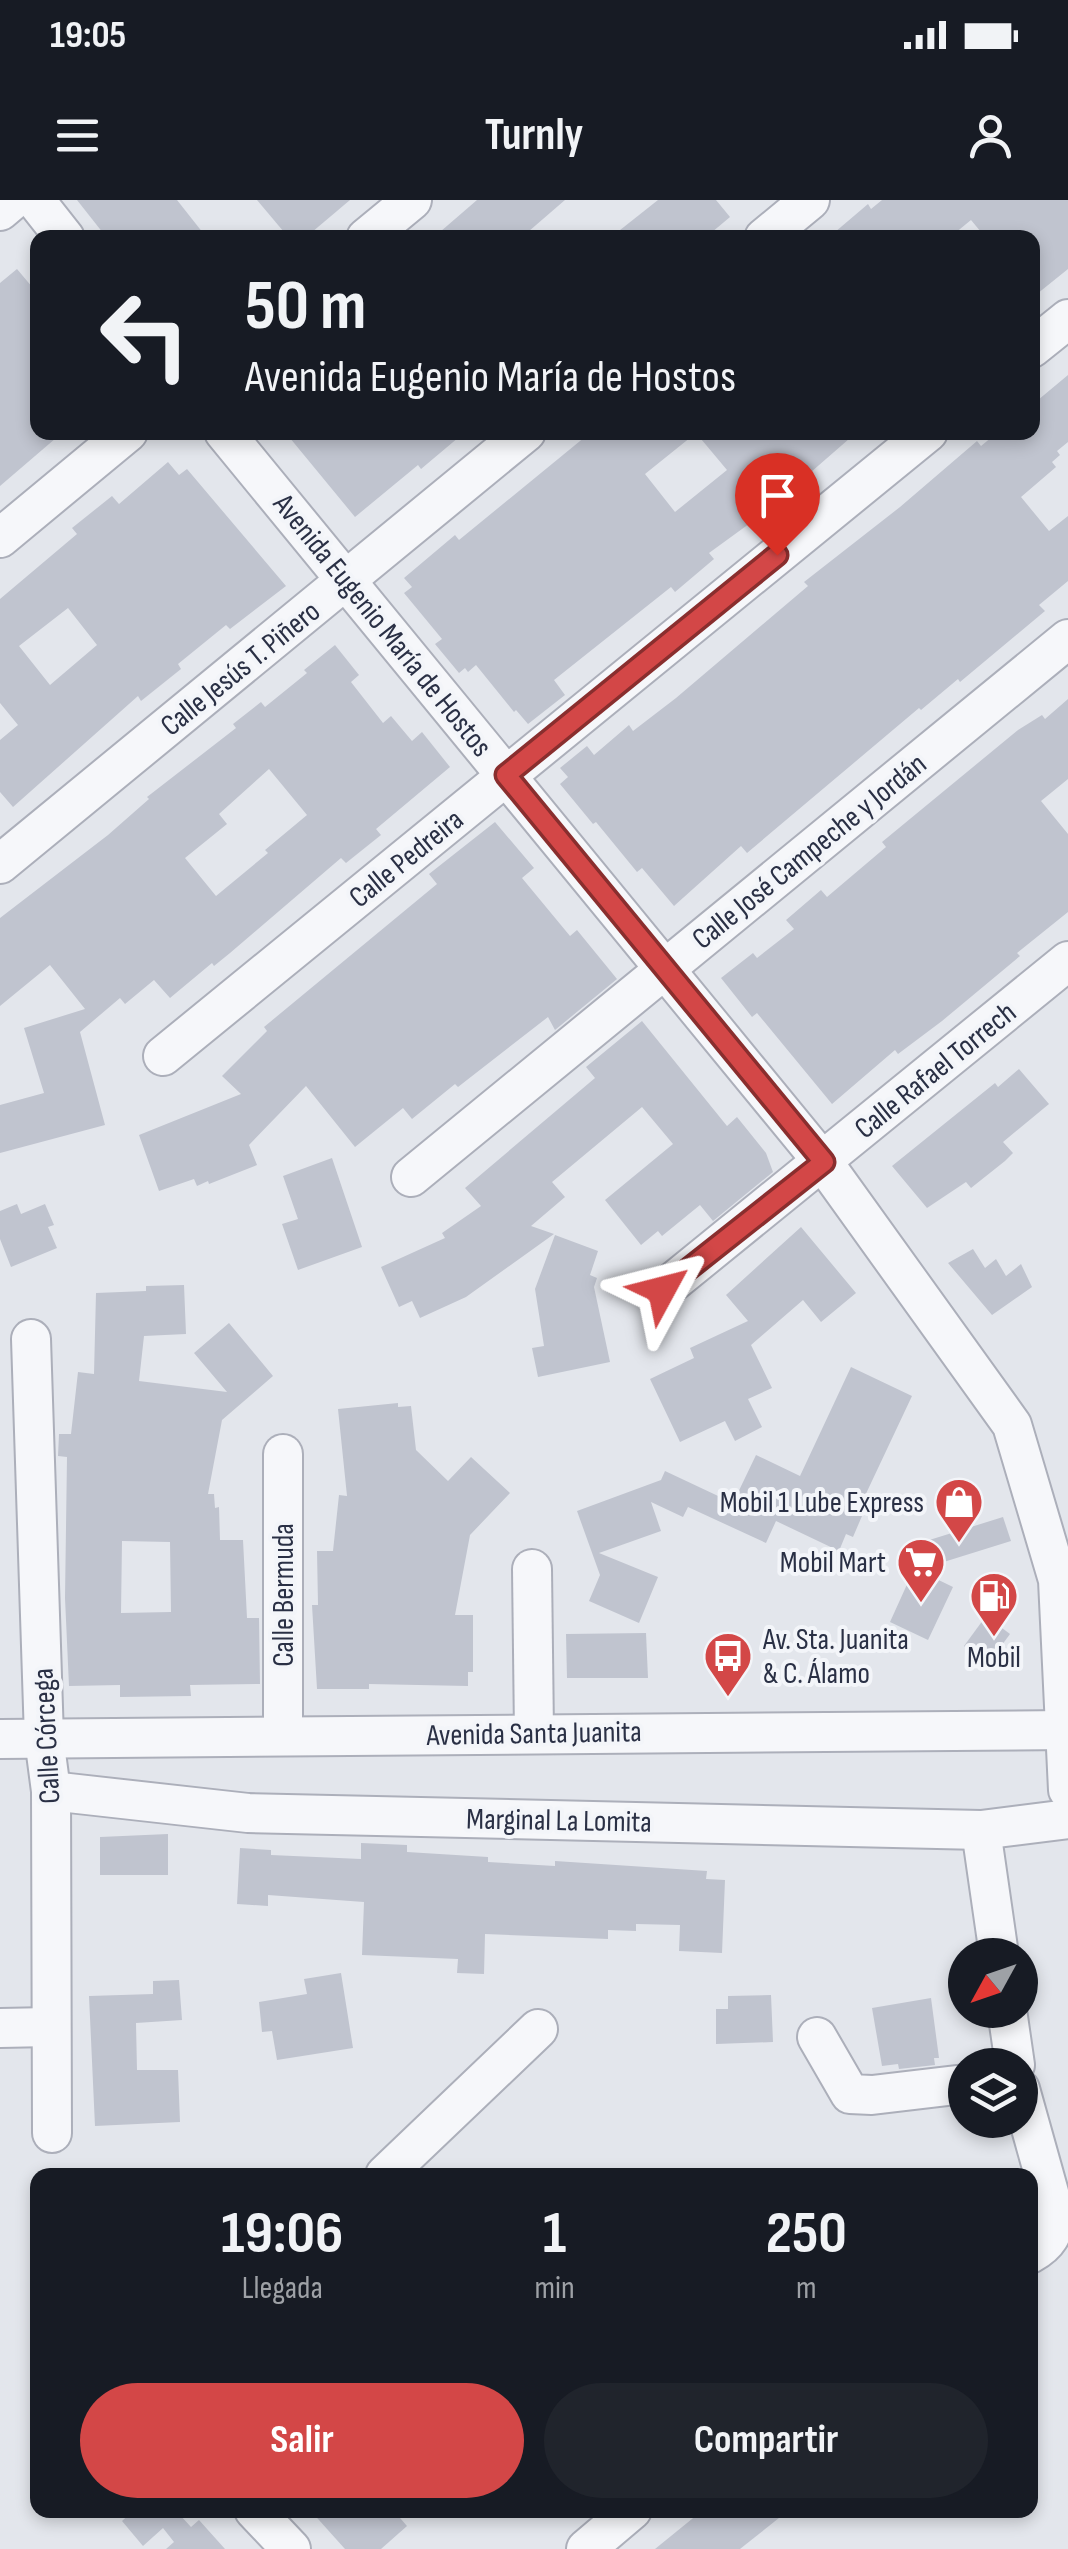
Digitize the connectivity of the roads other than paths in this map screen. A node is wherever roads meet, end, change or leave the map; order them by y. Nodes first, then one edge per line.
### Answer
1 (13, 200) edge
2 (34, 200) edge
3 (810, 200) edge
4 (0, 211) edge
5 (58, 230) edge
6 (774, 230) edge
7 (1068, 319) edge
8 (1040, 342) edge
9 (118, 440) edge
10 (231, 440) edge
11 (516, 440) edge
12 (918, 440) edge
13 (0, 538) edge
14 (346, 580) junction
15 (1068, 640) edge
16 (506, 775) junction
17 (0, 864) edge
18 (1068, 961) edge
19 (665, 968) junction
20 (163, 1056) dead end
21 (824, 1162) junction
22 (411, 1178) dead end
23 (662, 1290) dead end
24 (31, 1339) dead end
25 (284, 1454) dead end
26 (532, 1569) dead end
27 (1066, 1730) edge
28 (534, 1733) junction
29 (283, 1736) junction
30 (44, 1738) junction
31 (0, 1739) edge
32 (1068, 1790) edge
33 (51, 1791) junction
34 (1068, 1819) edge
35 (980, 1830) junction
36 (996, 1938) edge
37 (50, 2027) junction
38 (0, 2028) edge
39 (538, 2029) dead end
40 (817, 2037) dead end
41 (948, 2086) edge
42 (52, 2133) dead end
43 (1034, 2138) edge
44 (392, 2168) edge
45 (1038, 2248) edge
46 (262, 2518) edge
47 (623, 2518) edge
48 (291, 2549) edge
49 (586, 2549) edge

1 - 4 street
2 - 5 street
3 - 6 street
7 - 8 street
9 - 13 street
10 - 14 street, Avenida Eugenio María de Hostos
11 - 14 street, Calle Jesús T. Piñero
12 - 16 street, Calle Pedreira
14 - 16 street, Avenida Eugenio María de Hostos
14 - 17 street, Calle Jesús T. Piñero
15 - 19 street, Calle José Campeche y Jordán
16 - 19 street, Avenida Eugenio María de Hostos
16 - 20 street, Calle Pedreira
18 - 21 street, Calle Rafael Torrech
19 - 21 street, Avenida Eugenio María de Hostos
19 - 22 street, Calle José Campeche y Jordán
21 - 23 street, Calle Rafael Torrech
21 - 27 street, Avenida Eugenio María de Hostos
24 - 30 street, Calle Córcega
25 - 29 street, Calle Bermuda
26 - 28 street
27 - 28 street, Avenida Santa Juanita
27 - 32 street, Avenida Eugenio María de Hostos
28 - 29 street, Avenida Santa Juanita
29 - 30 street, Avenida Santa Juanita
30 - 31 street, Avenida Santa Juanita
30 - 33 street, Calle Córcega
33 - 35 street, Marginal La Lomita
33 - 37 street, Calle Córcega
34 - 35 street, Marginal La Lomita
35 - 36 street
37 - 38 street
37 - 42 street, Calle Córcega
39 - 44 street
40 - 41 street
43 - 45 street
46 - 48 street
47 - 49 street

